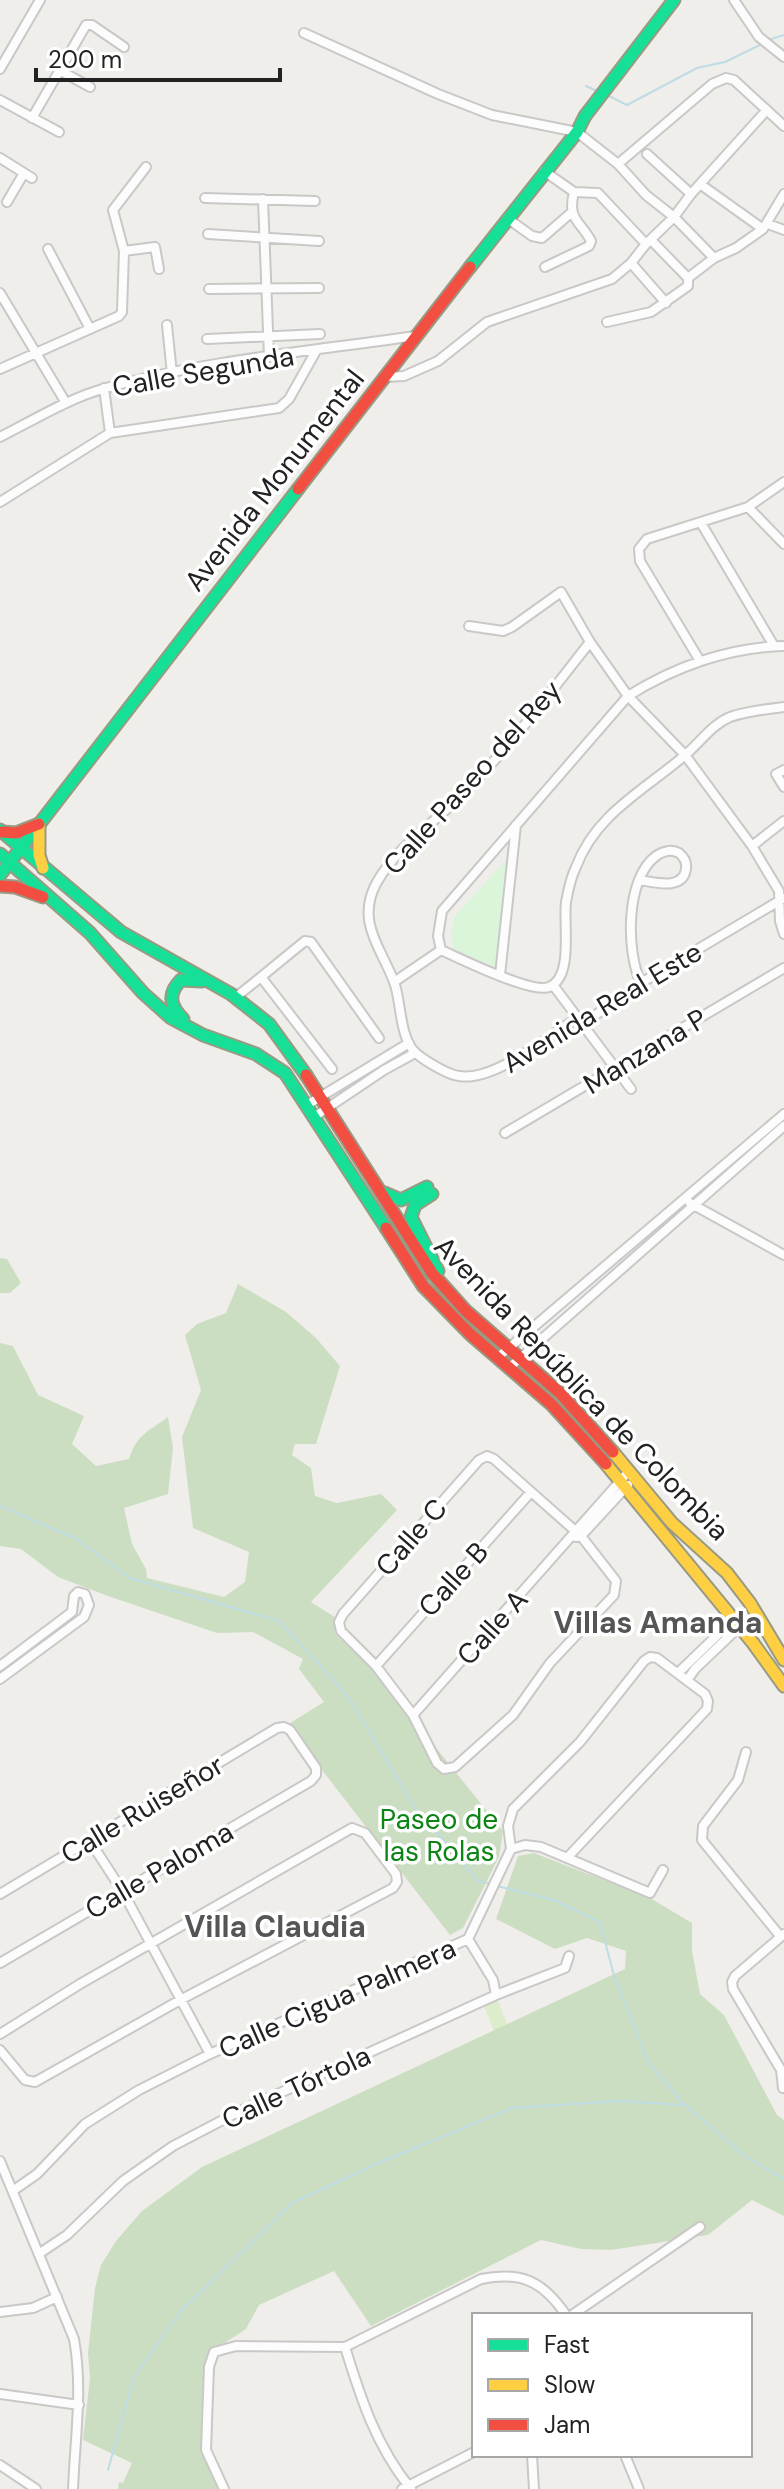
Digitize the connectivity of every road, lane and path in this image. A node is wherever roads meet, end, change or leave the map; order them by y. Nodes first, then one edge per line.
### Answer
1 (40, 0) edge
2 (674, 0) edge
3 (734, 0) edge
4 (304, 33) dead end
5 (124, 47) dead end
6 (784, 57) edge
7 (0, 69) edge
8 (59, 70) junction
9 (90, 87) dead end
10 (0, 100) edge
11 (765, 112) junction
12 (32, 118) junction
13 (784, 126) edge
14 (59, 132) dead end
15 (577, 132) junction
16 (647, 154) dead end
17 (0, 158) edge
18 (618, 164) junction
19 (146, 167) dead end
20 (544, 171) junction
21 (700, 184) junction
22 (574, 192) junction
23 (691, 194) junction
24 (784, 194) edge
25 (205, 198) dead end
26 (263, 199) junction
27 (315, 201) dead end
28 (7, 202) dead end
29 (572, 212) junction
30 (674, 217) junction
31 (507, 218) junction
32 (766, 227) junction
33 (784, 230) edge
34 (208, 234) dead end
35 (264, 236) junction
36 (319, 241) dead end
37 (649, 242) junction
38 (48, 249) dead end
39 (124, 251) junction
40 (714, 258) junction
41 (631, 263) junction
42 (545, 267) dead end
43 (159, 269) dead end
44 (688, 278) junction
45 (319, 288) dead end
46 (209, 289) dead end
47 (266, 289) junction
48 (0, 293) edge
49 (666, 303) junction
50 (607, 322) dead end
51 (167, 325) dead end
52 (89, 327) junction
53 (320, 334) dead end
54 (267, 335) junction
55 (415, 336) junction
56 (207, 339) dead end
57 (37, 351) junction
58 (316, 351) junction
59 (269, 357) junction
60 (0, 369) edge
61 (172, 374) junction
62 (385, 377) junction
63 (104, 388) junction
64 (66, 403) junction
65 (110, 433) junction
66 (0, 437) edge
67 (784, 482) edge
68 (0, 502) edge
69 (748, 507) junction
70 (701, 523) junction
71 (784, 544) edge
72 (469, 626) dead end
73 (590, 642) junction
74 (779, 646) edge
75 (700, 661) junction
76 (628, 696) junction
77 (784, 707) edge
78 (685, 755) junction
79 (784, 770) edge
80 (784, 787) edge
81 (784, 821) edge
82 (39, 824) junction
83 (516, 824) junction
84 (1, 831) edge
85 (752, 846) junction
86 (20, 848) junction
87 (5, 858) edge
88 (44, 868) junction
89 (0, 875) edge
90 (639, 880) junction
91 (0, 886) edge
92 (782, 900) edge
93 (53, 902) junction
94 (784, 934) edge
95 (441, 950) junction
96 (784, 968) edge
97 (500, 975) junction
98 (261, 977) junction
99 (394, 982) junction
100 (213, 983) junction
101 (641, 983) junction
102 (553, 985) junction
103 (236, 997) junction
104 (576, 1019) junction
105 (203, 1035) junction
106 (379, 1038) dead end
107 (409, 1043) junction
108 (415, 1053) junction
109 (616, 1068) junction
110 (332, 1069) dead end
111 (631, 1089) dead end
112 (324, 1102) junction
113 (307, 1105) junction
114 (784, 1114) edge
115 (314, 1117) junction
116 (784, 1126) edge
117 (505, 1133) dead end
118 (774, 1134) junction
119 (784, 1141) edge
120 (367, 1173) junction
121 (684, 1199) junction
122 (693, 1205) junction
123 (784, 1255) edge
124 (451, 1295) junction
125 (510, 1347) junction
126 (521, 1357) junction
127 (497, 1358) junction
128 (509, 1368) junction
129 (627, 1479) junction
130 (531, 1492) junction
131 (575, 1535) junction
132 (715, 1562) junction
133 (698, 1575) junction
134 (733, 1581) junction
135 (719, 1601) junction
136 (737, 1623) junction
137 (784, 1660) edge
138 (0, 1666) edge
139 (376, 1666) junction
140 (679, 1672) junction
141 (0, 1679) edge
142 (688, 1679) junction
143 (784, 1686) edge
144 (413, 1715) junction
145 (284, 1727) joint
146 (746, 1752) dead end
147 (90, 1841) junction
148 (511, 1849) junction
149 (567, 1858) junction
150 (663, 1870) dead end
151 (123, 1892) junction
152 (0, 1894) edge
153 (782, 1935) edge
154 (468, 1939) junction
155 (152, 1944) junction
156 (569, 1956) dead end
157 (0, 1963) edge
158 (496, 1995) junction
159 (182, 1999) junction
160 (0, 2034) edge
161 (0, 2050) edge
162 (210, 2054) junction
163 (783, 2088) edge
164 (0, 2161) edge
165 (14, 2190) junction
166 (700, 2227) dead end
167 (40, 2253) junction
168 (57, 2297) junction
169 (0, 2312) edge
170 (567, 2313) edge
171 (572, 2313) edge
172 (345, 2347) junction
173 (0, 2394) edge
174 (79, 2405) junction
175 (472, 2453) edge
176 (532, 2457) edge
177 (626, 2457) edge
178 (0, 2465) edge
179 (407, 2488) edge
180 (36, 2489) edge
181 (73, 2489) edge
182 (224, 2489) edge
183 (534, 2489) edge
184 (639, 2489) edge

1 - 7 street
2 - 15 main road, Avenida Monumental
3 - 6 street
4 - 15 street
5 - 8 street
8 - 9 street
8 - 12 street
10 - 12 street
11 - 13 street
11 - 18 street
11 - 21 street
12 - 14 street
15 - 18 street
15 - 20 main road, Avenida Monumental
16 - 23 street
17 - 28 street
18 - 30 street
19 - 39 street
20 - 22 street
20 - 31 main road, Avenida Monumental
21 - 23 street
21 - 32 street
22 - 29 street
22 - 37 street
23 - 30 street
24 - 32 street
25 - 26 street
26 - 27 street
26 - 35 street
29 - 31 street
29 - 42 street
30 - 37 street
30 - 40 street
31 - 55 main road, Avenida Monumental
32 - 33 street
32 - 40 street
34 - 35 street
35 - 36 street
35 - 47 street
37 - 41 street
37 - 44 street
38 - 52 street
39 - 43 street
39 - 52 street
40 - 44 street
41 - 49 street
41 - 62 street
44 - 49 street
45 - 47 street
46 - 47 street
47 - 54 street
48 - 57 street
49 - 50 street
51 - 61 street
52 - 57 street
53 - 54 street
54 - 56 street
54 - 59 street
55 - 58 street, Calle Segunda
55 - 62 main road, Avenida Monumental
57 - 60 street
57 - 64 street
58 - 59 street, Calle Segunda
58 - 65 street
59 - 61 street, Calle Segunda
61 - 63 street, Calle Segunda
62 - 82 main road, Avenida Monumental
63 - 64 street, Calle Segunda
63 - 65 street
64 - 66 street, Calle Segunda
65 - 68 street
67 - 69 street
69 - 70 street
69 - 71 street
70 - 74 street
70 - 75 street
72 - 73 street
73 - 76 street
73 - 99 street, Calle Paseo del Rey
74 - 75 street
75 - 76 street
76 - 78 street
76 - 83 street
77 - 78 street
78 - 85 street
78 - 102 street
79 - 80 street
81 - 85 street
82 - 84 main road
82 - 86 main road, Avenida Monumental
82 - 88 main road
83 - 95 street
83 - 97 street
84 - 86 main road, Avenida República de Colombia
85 - 92 street
86 - 87 main road, Avenida Monumental
86 - 88 main road, Avenida República de Colombia
87 - 89 main road, Avenida Monumental
87 - 93 main road, Avenida República de Colombia
88 - 100 main road, Avenida República de Colombia
90 - 90 street
90 - 101 street
91 - 93 main road
92 - 94 street
92 - 101 street, Avenida Real Este
93 - 105 main road, Avenida República de Colombia
95 - 97 street
95 - 99 street
96 - 109 street, Manzana P
97 - 102 street
98 - 103 street
98 - 106 street
98 - 110 street
99 - 107 street, Calle Paseo del Rey
100 - 103 main road, Avenida República de Colombia
100 - 105 main road
101 - 104 street, Avenida Real Este
102 - 104 street
103 - 112 main road, Avenida República de Colombia
104 - 108 street, Avenida Real Este
104 - 109 street
105 - 113 main road, Avenida República de Colombia
107 - 108 street, Calle Paseo del Rey
107 - 112 street
108 - 112 street
109 - 111 street
109 - 117 street, Manzana P
112 - 113 street
112 - 115 street
112 - 120 main road, Avenida República de Colombia
113 - 115 main road, Avenida República de Colombia
114 - 121 street
115 - 127 main road, Avenida República de Colombia
116 - 118 street
118 - 119 street
118 - 122 street
120 - 124 main road, Avenida República de Colombia
120 - 124 main road
121 - 122 street
121 - 125 street
122 - 123 street
122 - 126 street
124 - 125 main road, Avenida República de Colombia
125 - 126 main road, Avenida República de Colombia
125 - 127 street
126 - 128 street
126 - 129 main road, Avenida República de Colombia
127 - 128 main road, Avenida República de Colombia
128 - 129 main road, Avenida República de Colombia
129 - 131 street, Calle A
129 - 132 main road, Avenida República de Colombia
129 - 133 main road, Avenida República de Colombia
130 - 131 street
130 - 139 street, Calle B
130 - 139 street, Calle C
131 - 144 street, Calle A
131 - 144 street
132 - 133 main road
132 - 134 main road, Avenida República de Colombia
133 - 135 main road, Avenida República de Colombia
134 - 135 main road
134 - 137 main road, Avenida República de Colombia
135 - 136 main road, Avenida República de Colombia
136 - 140 street
136 - 142 street
136 - 143 main road, Avenida República de Colombia
138 - 141 street
139 - 144 street
140 - 142 street, Calle Cigua Palmera
140 - 148 street, Calle Cigua Palmera
142 - 149 street
145 - 147 street, Calle Ruiseñor
145 - 151 street, Calle Paloma
146 - 153 street
147 - 151 street
147 - 152 street, Calle Ruiseñor
148 - 149 street
148 - 154 street, Calle Cigua Palmera
149 - 150 street
151 - 155 street
151 - 157 street, Calle Paloma
153 - 163 street
154 - 158 street
154 - 162 street, Calle Cigua Palmera
155 - 159 street
155 - 159 street
155 - 160 street
156 - 158 street, Calle Tórtola
158 - 167 street, Calle Tórtola
159 - 161 street
159 - 162 street
162 - 165 street, Calle Cigua Palmera
164 - 165 street
165 - 167 street
166 - 171 street
167 - 168 street
168 - 169 street
168 - 174 street
170 - 172 street
172 - 179 street
172 - 182 street
173 - 174 street
174 - 181 street
175 - 179 street
176 - 183 street
177 - 184 street
178 - 180 street

